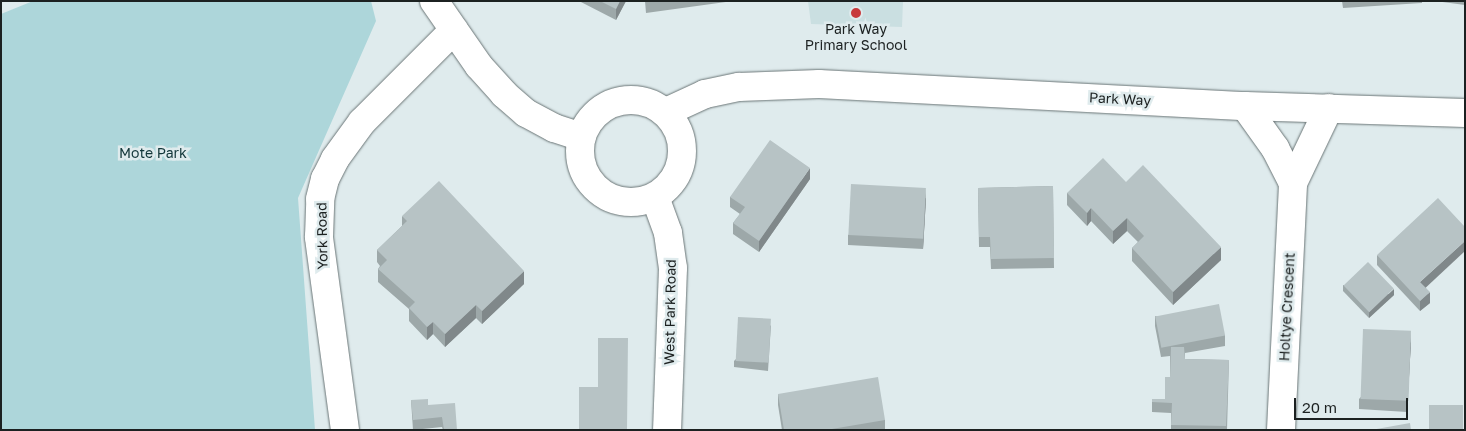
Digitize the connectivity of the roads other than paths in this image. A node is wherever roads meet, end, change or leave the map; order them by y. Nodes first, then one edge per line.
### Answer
1 (434, 1) edge
2 (454, 30) junction
3 (1245, 106) junction
4 (1329, 108) junction
5 (666, 112) junction
6 (1465, 113) edge
7 (582, 137) junction
8 (1293, 183) junction
9 (654, 197) junction
10 (345, 430) edge
11 (667, 430) edge
12 (1281, 430) edge

1 - 2 street
2 - 7 street
2 - 10 street, York Road
3 - 4 street, Park Way
3 - 5 street, Park Way
3 - 8 street, Holtye Crescent
4 - 6 street, Park Way
4 - 8 street, Holtye Crescent
5 - 7 street
5 - 9 street
7 - 9 street
8 - 12 street, Holtye Crescent
9 - 11 street, West Park Road

